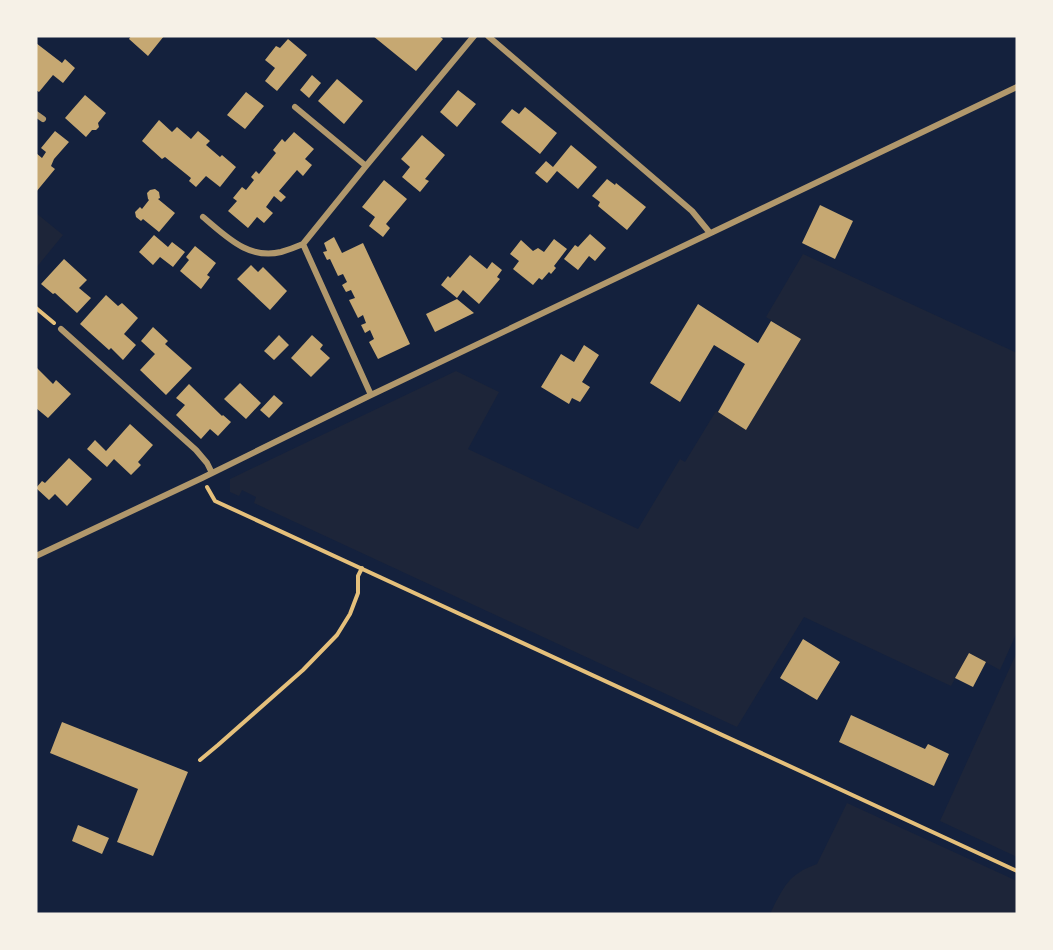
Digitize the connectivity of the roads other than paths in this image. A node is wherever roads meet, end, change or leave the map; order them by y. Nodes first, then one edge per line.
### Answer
1 (474, 36) edge
2 (488, 36) edge
3 (1017, 87) edge
4 (295, 107) dead end
5 (36, 114) edge
6 (43, 120) dead end
7 (366, 166) junction
8 (203, 217) dead end
9 (710, 233) junction
10 (303, 244) junction
11 (61, 328) road end
12 (371, 395) junction
13 (212, 473) junction
14 (36, 556) edge

1 - 7 street
2 - 9 street
3 - 9 street
4 - 7 street
5 - 6 street
7 - 10 street
8 - 10 street
9 - 12 street
10 - 12 street
11 - 13 street
12 - 13 street
13 - 14 street

